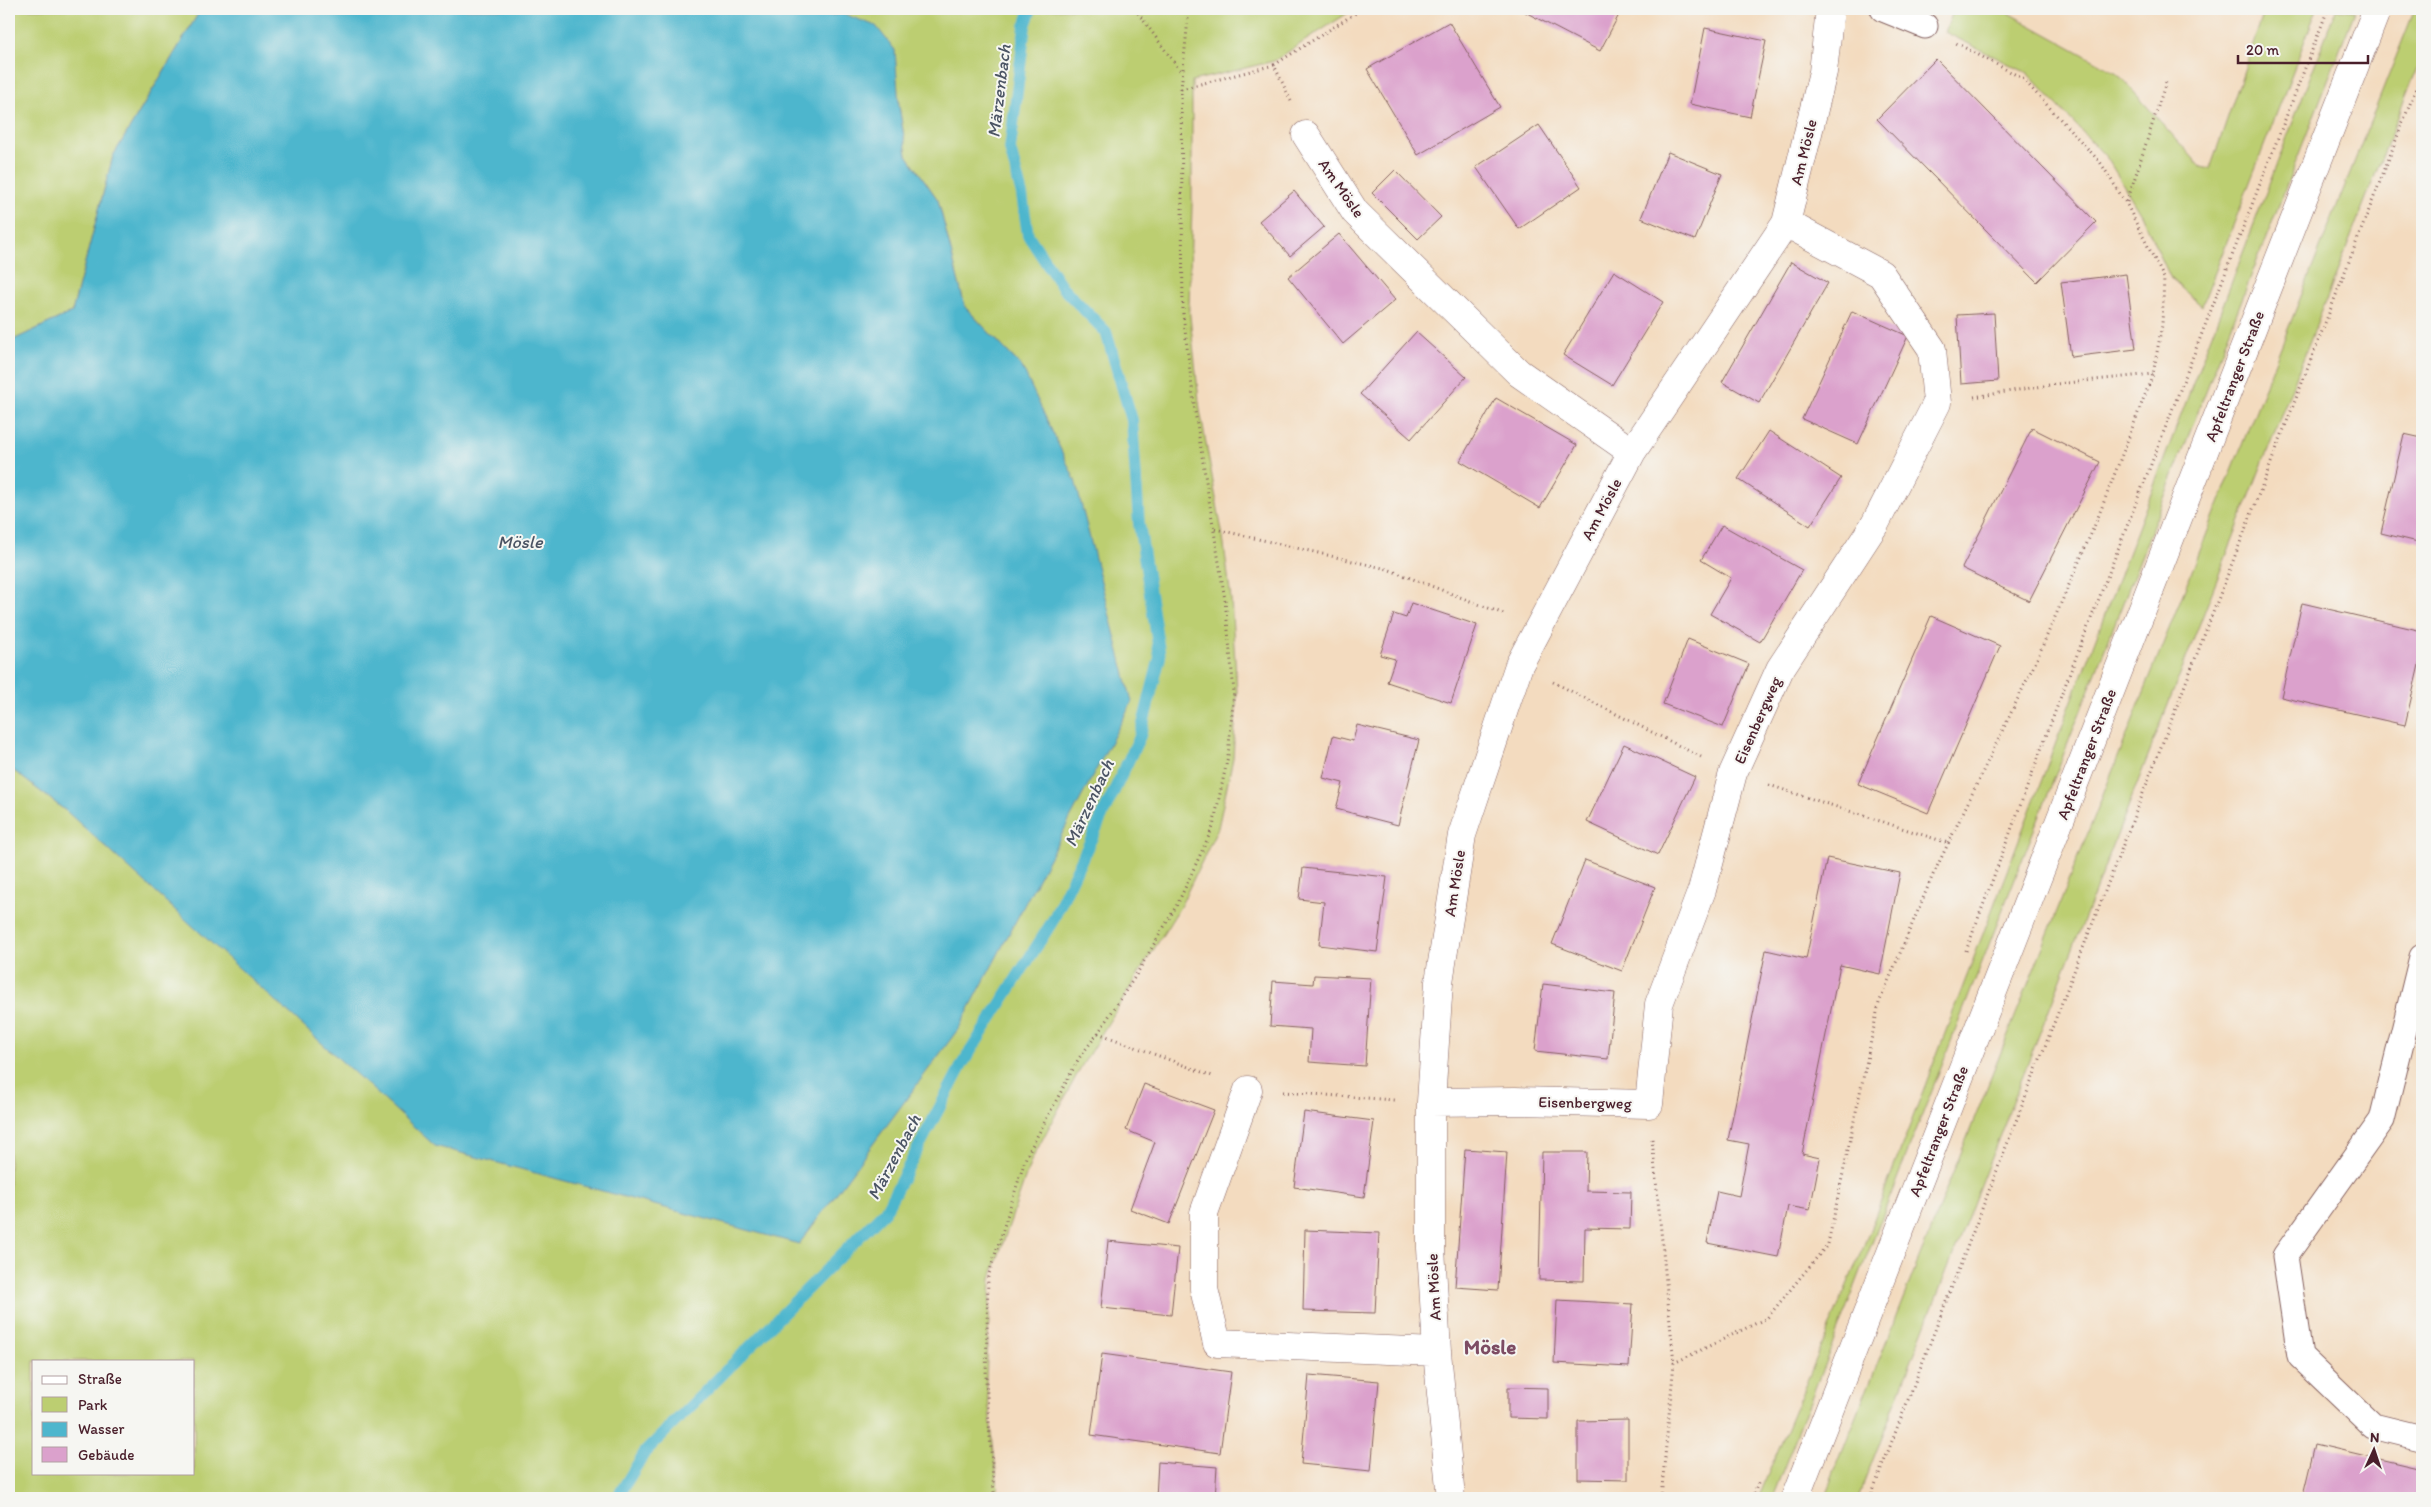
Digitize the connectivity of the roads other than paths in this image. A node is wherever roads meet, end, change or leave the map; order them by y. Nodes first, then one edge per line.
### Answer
1 (1883, 9) edge
2 (2377, 9) edge
3 (1825, 11) edge
4 (1925, 26) road end
5 (1306, 135) road end
6 (1786, 223) junction
7 (1632, 452) junction
8 (2422, 957) edge
9 (1248, 1090) dead end
10 (1431, 1102) junction
11 (1437, 1352) junction
12 (2422, 1438) edge
13 (1451, 1498) edge
14 (1795, 1498) edge

1 - 4 lane
2 - 14 street, Apfeltranger Straße
3 - 6 street, Am Mösle
5 - 7 street, Am Mösle
6 - 7 street, Am Mösle
6 - 10 street, Eisenbergweg
7 - 10 street, Am Mösle
8 - 12 lane
9 - 11 street
10 - 11 street, Am Mösle
11 - 13 street, Am Mösle

